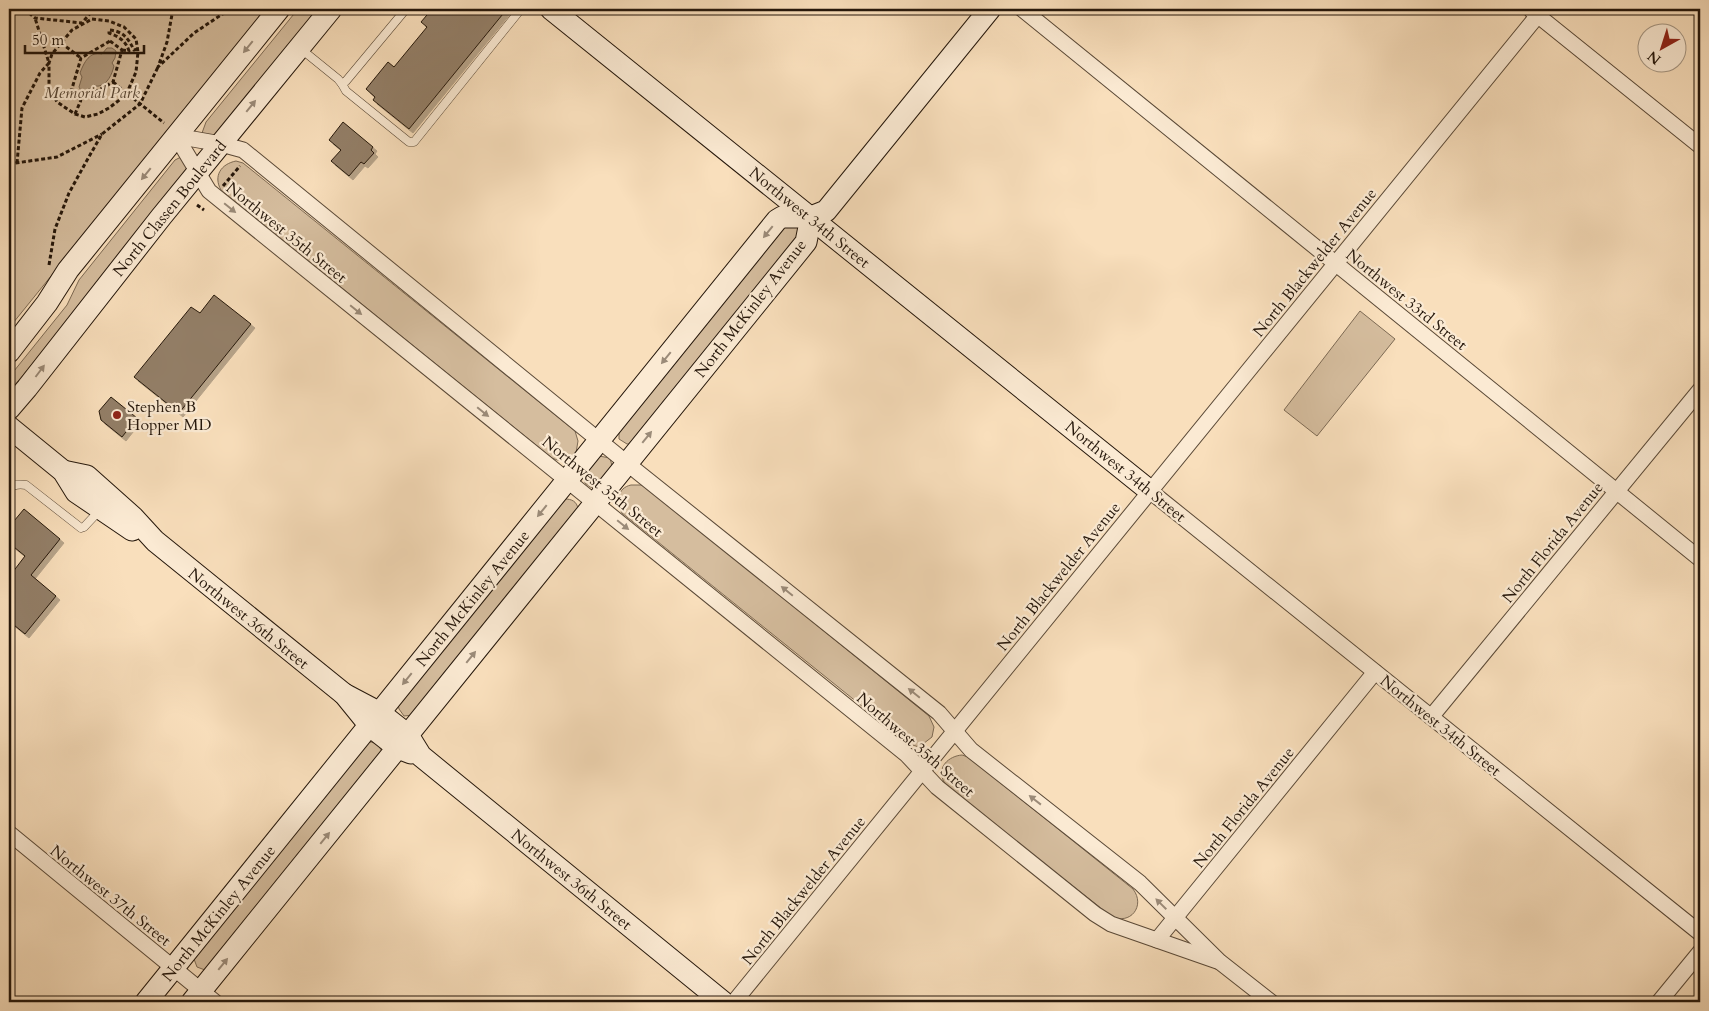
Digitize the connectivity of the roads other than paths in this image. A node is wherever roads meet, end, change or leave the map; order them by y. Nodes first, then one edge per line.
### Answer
1 (279, 9) edge
2 (331, 9) edge
3 (406, 9) edge
4 (521, 9) edge
5 (551, 9) edge
6 (990, 9) edge
7 (1022, 9) edge
8 (1537, 11) edge
9 (298, 48) junction
10 (342, 84) junction
11 (170, 129) junction
12 (220, 144) junction
13 (1700, 146) edge
14 (198, 172) junction
15 (811, 217) junction
16 (1335, 263) junction
17 (9, 352) edge
18 (1700, 390) edge
19 (9, 409) edge
20 (9, 427) edge
21 (600, 441) junction
22 (627, 463) junction
23 (63, 471) junction
24 (567, 480) junction
25 (9, 489) edge
26 (1150, 490) junction
27 (1617, 492) junction
28 (596, 503) junction
29 (101, 509) junction
30 (155, 541) junction
31 (1700, 559) edge
32 (1375, 672) junction
33 (1431, 717) junction
34 (375, 719) junction
35 (955, 731) junction
36 (403, 742) junction
37 (922, 771) junction
38 (9, 833) edge
39 (1175, 918) junction
40 (1700, 933) edge
41 (1157, 940) junction
42 (1700, 952) edge
43 (1220, 962) junction
44 (174, 968) junction
45 (203, 998) edge
46 (146, 1002) edge
47 (723, 1002) edge
48 (734, 1002) edge
49 (1271, 1002) edge
50 (1659, 1002) edge

1 -> 11 street
2 - 9 street, North Classen Boulevard
3 - 10 lane
4 - 10 lane
5 - 15 street, Northwest 34th Street
6 - 15 street, North McKinley Avenue
7 - 16 street, Northwest 33rd Street
8 - 13 street
8 - 16 street, North Blackwelder Avenue
9 - 10 lane
12 -> 9 street, North Classen Boulevard
11 - 12 street, Northwest 35th Street
11 - 14 street, Northwest 35th Street
11 -> 17 street
12 - 14 street, North Classen Boulevard
12 - 21 street, Northwest 35th Street
19 -> 14 street, North Classen Boulevard
14 -> 24 street, Northwest 35th Street
15 -> 21 street, North McKinley Avenue
22 -> 15 street, North McKinley Avenue
15 - 26 street, Northwest 34th Street
16 - 26 street, North Blackwelder Avenue
16 - 27 street, Northwest 33rd Street
18 - 27 street, North Florida Avenue
20 - 23 street, Northwest 36th Street
21 - 22 street, Northwest 35th Street
21 - 24 street, North McKinley Avenue
22 - 28 street, North McKinley Avenue
35 -> 22 street, Northwest 35th Street
23 - 29 street, Northwest 36th Street
23 - 30 street, Northwest 36th Street
24 - 28 street, Northwest 35th Street
24 -> 34 street, North McKinley Avenue
25 - 29 lane
26 - 32 street, Northwest 34th Street
26 - 35 street, North Blackwelder Avenue
27 - 31 street, Northwest 33rd Street
27 - 33 street, North Florida Avenue
36 -> 28 street, North McKinley Avenue
28 -> 37 street, Northwest 35th Street
29 - 30 street, Northwest 36th Street
30 - 34 street, Northwest 36th Street
32 - 33 street, Northwest 34th Street
32 - 39 street, North Florida Avenue
33 - 40 street, Northwest 34th Street
34 - 36 street, Northwest 36th Street
34 - 44 street, North McKinley Avenue
35 - 37 street, North Blackwelder Avenue
39 -> 35 street, Northwest 35th Street
45 -> 36 street, North McKinley Avenue
36 - 47 street, Northwest 36th Street
37 - 41 street, Northwest 35th Street
37 - 48 street, North Blackwelder Avenue
38 - 44 street, Northwest 37th Street
39 - 41 street, North Florida Avenue
39 - 43 street, Northwest 35th Street
41 - 43 street, Northwest 35th Street
42 - 50 street
43 - 49 street, Northwest 35th Street
44 - 45 street, Northwest 37th Street
44 - 46 street, North McKinley Avenue

